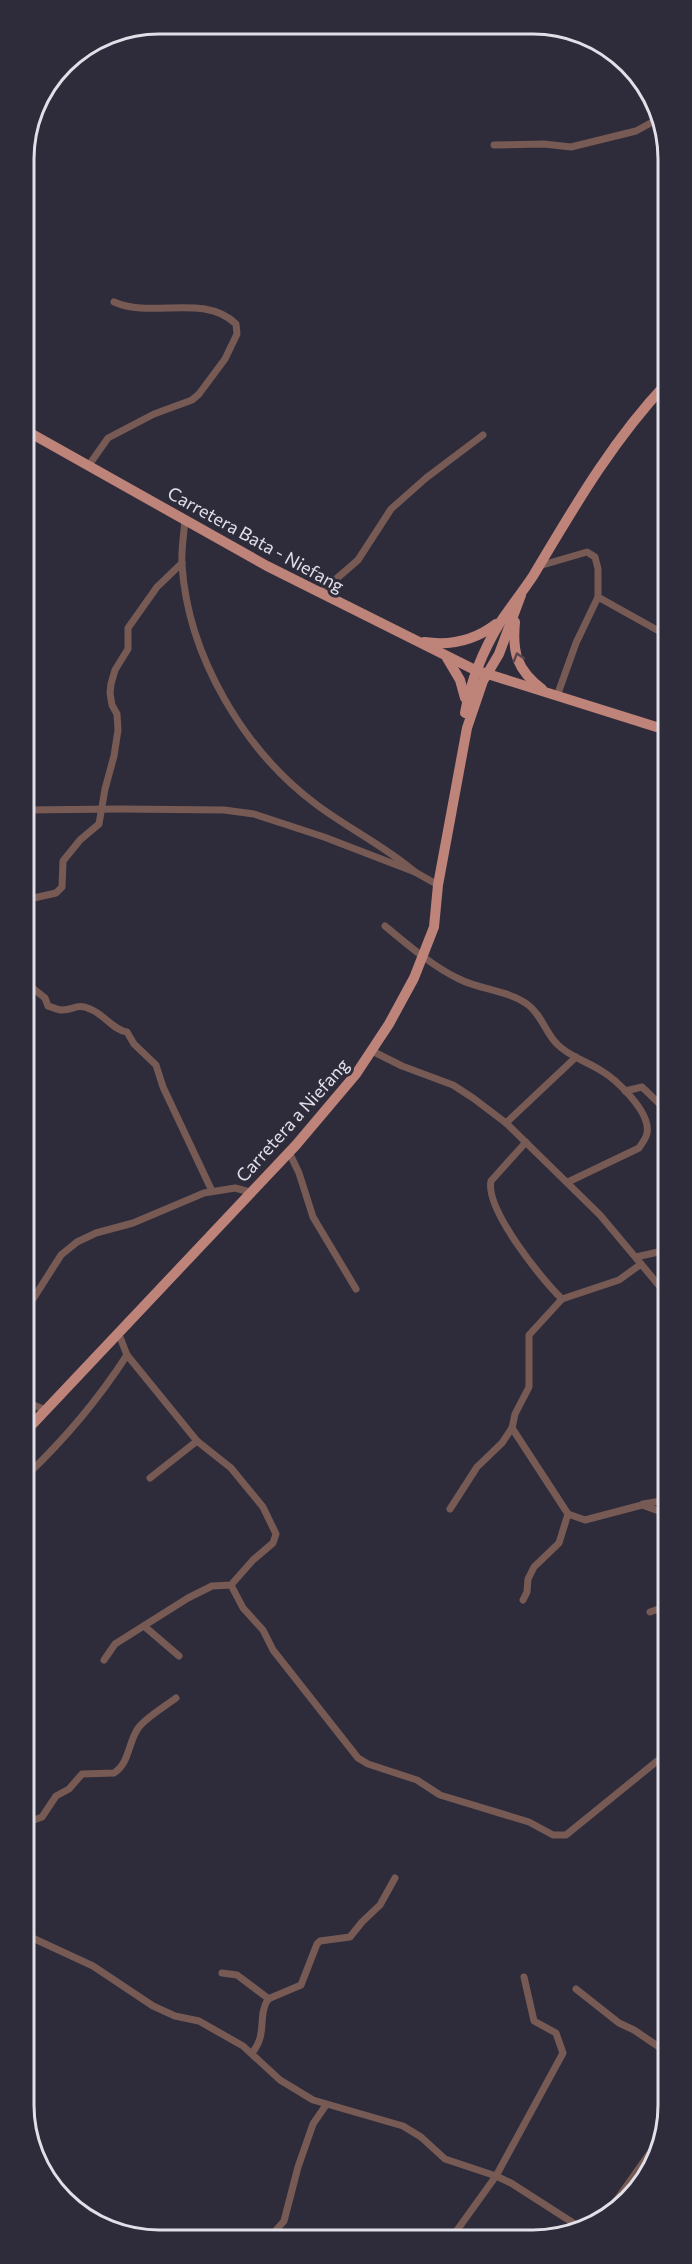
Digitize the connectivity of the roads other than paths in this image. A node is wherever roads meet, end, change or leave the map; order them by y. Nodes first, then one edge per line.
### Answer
1 (652, 123) edge
2 (494, 145) dead end
3 (114, 302) dead end
4 (658, 394) edge
5 (35, 435) edge
6 (483, 435) dead end
7 (89, 465) junction
8 (186, 519) junction
9 (182, 563) junction
10 (539, 566) junction
11 (320, 593) junction
12 (521, 595) junction
13 (598, 597) junction
14 (517, 607) junction
15 (501, 621) junction
16 (658, 630) edge
17 (412, 640) junction
18 (445, 656) junction
19 (475, 670) junction
20 (487, 675) junction
21 (505, 680) junction
22 (478, 693) junction
23 (553, 695) junction
24 (465, 713) junction
25 (658, 727) edge
26 (467, 728) junction
27 (35, 810) edge
28 (102, 810) junction
29 (415, 872) junction
30 (438, 885) junction
31 (35, 898) edge
32 (385, 926) dead end
33 (423, 957) junction
34 (35, 990) edge
35 (372, 1051) junction
36 (576, 1057) junction
37 (626, 1091) junction
38 (658, 1102) edge
39 (506, 1123) junction
40 (526, 1142) junction
41 (288, 1152) junction
42 (568, 1182) junction
43 (212, 1191) junction
44 (250, 1192) junction
45 (657, 1253) edge
46 (638, 1260) junction
47 (657, 1283) edge
48 (356, 1289) dead end
49 (34, 1297) edge
50 (562, 1299) junction
51 (118, 1332) junction
52 (127, 1355) junction
53 (34, 1405) edge
54 (46, 1410) junction
55 (34, 1422) edge
56 (512, 1428) junction
57 (197, 1441) junction
58 (34, 1468) edge
59 (150, 1478) dead end
60 (657, 1502) edge
61 (642, 1504) junction
62 (450, 1509) dead end
63 (657, 1510) edge
64 (568, 1514) junction
65 (231, 1585) junction
66 (523, 1600) dead end
67 (657, 1609) edge
68 (650, 1612) dead end
69 (144, 1626) junction
70 (179, 1656) dead end
71 (104, 1660) dead end
72 (176, 1698) dead end
73 (657, 1761) edge
74 (34, 1820) edge
75 (395, 1878) dead end
76 (34, 1939) edge
77 (222, 1973) dead end
78 (524, 1977) dead end
79 (576, 1989) dead end
80 (269, 1999) junction
81 (657, 2046) edge
82 (252, 2053) junction
83 (326, 2105) junction
84 (645, 2159) edge
85 (496, 2176) junction
86 (622, 2192) edge
87 (573, 2223) edge
88 (276, 2230) edge
89 (457, 2230) edge

1 - 2 street
3 - 7 street
4 - 10 main road
5 - 7 main road, Carretera Bata - Niefang
6 - 11 street
7 - 8 main road, Carretera Bata - Niefang
8 - 9 street
8 - 11 main road, Carretera Bata - Niefang
9 - 28 street
9 - 29 street
10 - 12 main road
10 - 13 street
11 - 17 main road, Carretera Bata - Niefang
12 - 14 main road
12 - 15 main road
13 - 16 street
13 - 23 street
14 - 20 main road
23 -> 14 main road
15 - 17 main road
15 - 19 main road
17 - 18 main road, Carretera Bata - Niefang
18 - 19 main road, Carretera Bata - Niefang
18 - 24 main road
19 - 20 main road, Carretera Bata - Niefang
19 - 24 main road
20 - 21 main road, Carretera Bata - Niefang
20 - 22 main road
21 - 22 main road
21 - 23 main road, Carretera Bata - Niefang
22 - 26 main road
23 - 25 main road, Carretera Bata - Niefang
24 - 26 main road
26 - 30 main road, Carretera a Niefang
27 - 28 street
28 - 29 street
28 - 31 street
29 - 30 street
30 - 33 main road, Carretera a Niefang
32 - 33 street
33 - 35 main road, Carretera a Niefang
33 - 36 street
34 - 43 street
35 - 39 street
35 - 41 main road, Carretera a Niefang
36 - 37 street
36 - 39 street
37 - 38 street
37 - 42 street
39 - 40 street
40 - 42 street
40 - 50 street
41 - 44 main road, Carretera a Niefang
41 - 48 street
42 - 46 street
43 - 44 street
43 - 49 street
44 - 51 main road, Carretera a Niefang
45 - 46 street
46 - 47 street
46 - 50 street
50 - 56 street
51 - 52 street
51 - 54 main road, Carretera a Niefang
52 - 57 street
52 - 58 street
53 - 54 street
54 - 55 main road, Carretera a Niefang
56 - 62 street
56 - 64 street
57 - 59 street
57 - 65 street
60 - 61 street
61 - 63 street
61 - 64 street
64 - 66 street
65 - 69 street
65 - 73 street
67 - 68 street
69 - 70 street
69 - 71 street
72 - 74 street
75 - 80 street
76 - 82 street
77 - 80 street
78 - 85 street
79 - 81 street
80 - 82 street
82 - 83 street
83 - 85 street
83 - 88 street
84 - 86 street
85 - 87 street
85 - 89 street

